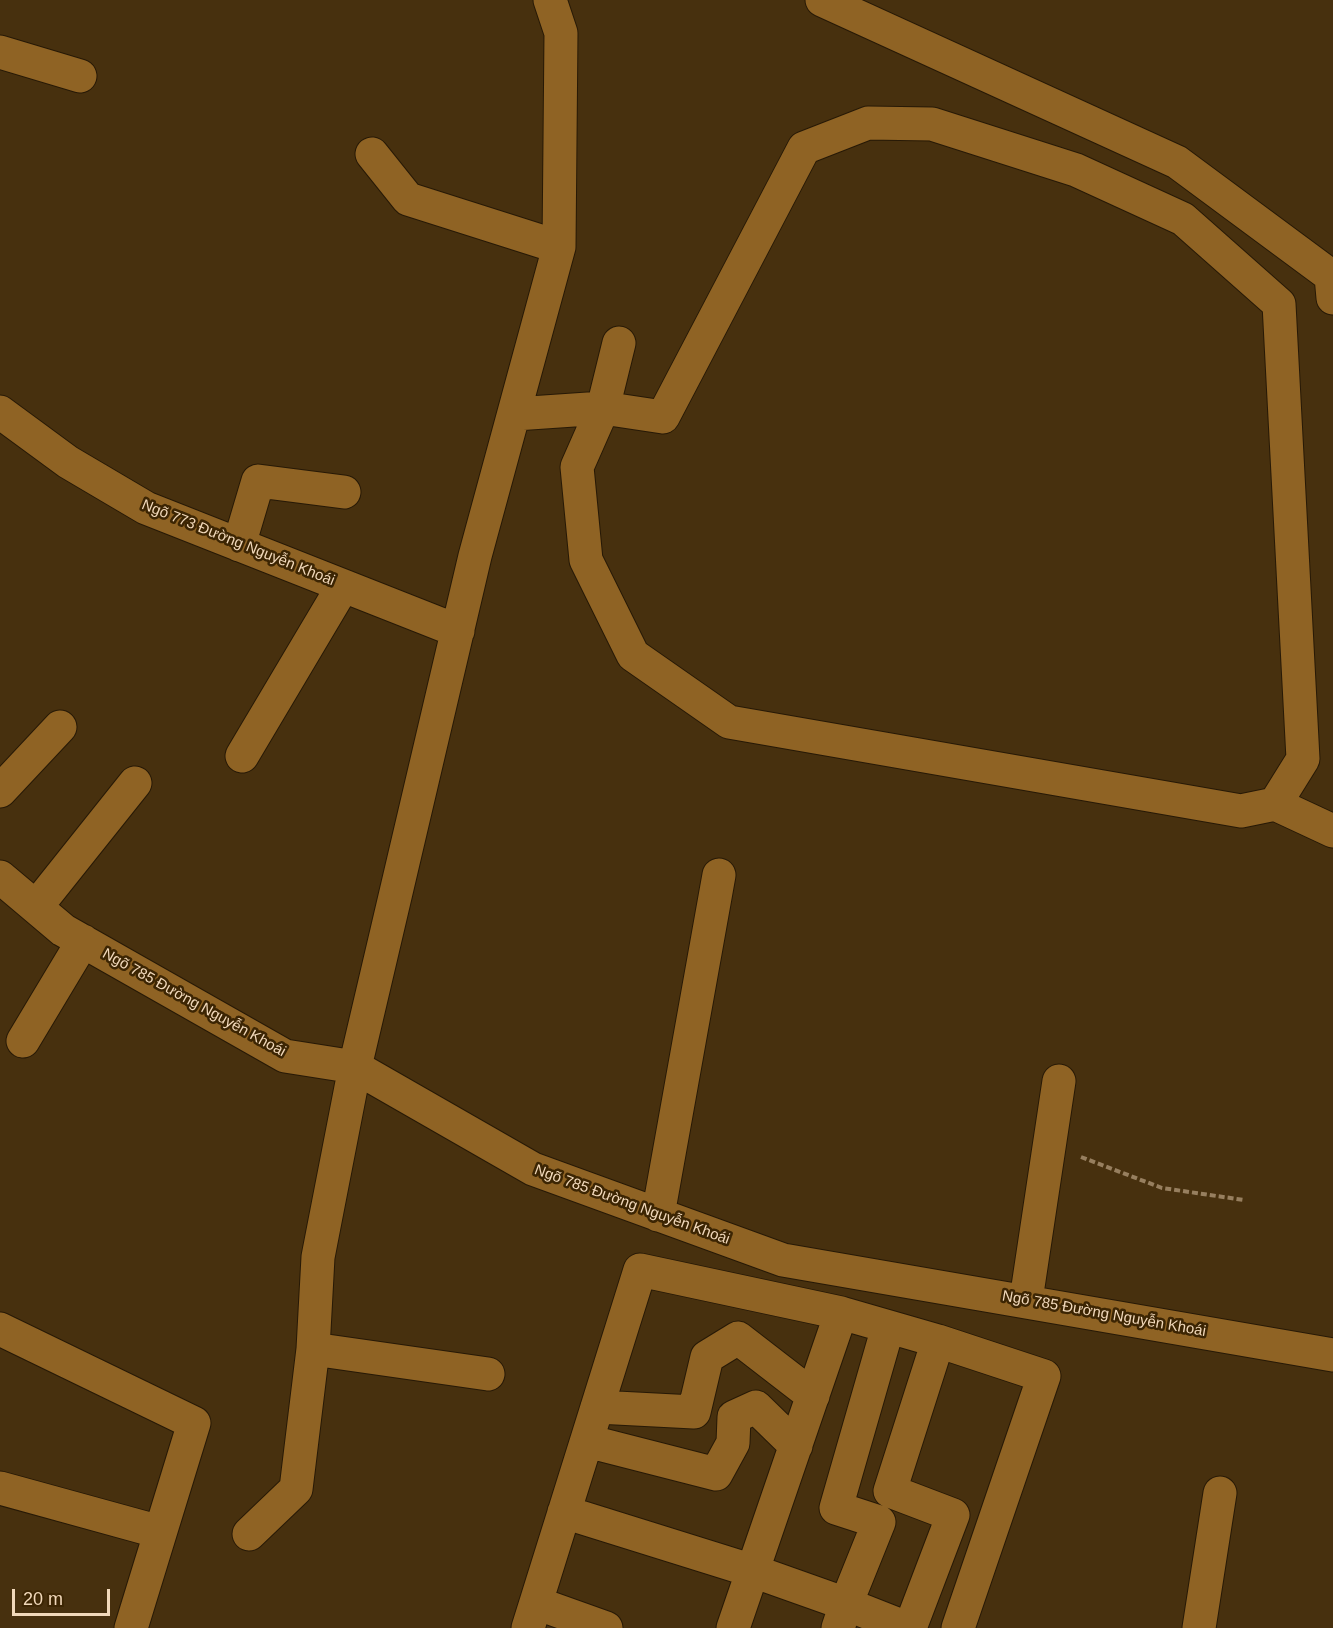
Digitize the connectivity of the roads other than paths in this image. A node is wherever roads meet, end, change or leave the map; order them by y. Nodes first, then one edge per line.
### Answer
1 (550, 0) edge
2 (822, 0) edge
3 (0, 52) edge
4 (80, 76) dead end
5 (372, 154) dead end
6 (559, 247) junction
7 (1332, 283) edge
8 (619, 343) dead end
9 (603, 408) junction
10 (0, 412) edge
11 (515, 414) junction
12 (344, 492) dead end
13 (239, 545) junction
14 (343, 586) junction
15 (458, 632) junction
16 (60, 727) dead end
17 (242, 756) dead end
18 (135, 783) dead end
19 (0, 790) edge
20 (1275, 804) junction
21 (1333, 831) edge
22 (719, 874) dead end
23 (0, 877) edge
24 (36, 908) junction
25 (83, 941) junction
26 (23, 1041) dead end
27 (356, 1067) junction
28 (1059, 1081) dead end
29 (658, 1215) junction
30 (1026, 1300) junction
31 (841, 1313) junction
32 (888, 1326) junction
33 (0, 1329) edge
34 (938, 1341) junction
35 (313, 1349) junction
36 (1333, 1355) edge
37 (488, 1374) dead end
38 (813, 1396) junction
39 (597, 1407) junction
40 (587, 1441) junction
41 (796, 1446) junction
42 (0, 1488) edge
43 (1220, 1493) dead end
44 (564, 1512) junction
45 (160, 1532) junction
46 (249, 1534) dead end
47 (753, 1571) junction
48 (532, 1616) edge
49 (842, 1616) edge
50 (131, 1628) edge
51 (606, 1628) edge
52 (734, 1628) edge
53 (908, 1628) edge
54 (958, 1628) edge
55 (1199, 1628) edge

1 - 6 street
2 - 7 street
3 - 4 street
5 - 6 street
6 - 11 street
8 - 9 street
9 - 11 street
9 - 20 street
9 - 20 street
10 - 13 street, Ngõ 773 Đường Nguyễn Khoái
11 - 15 street
12 - 13 street
13 - 14 street, Ngõ 773 Đường Nguyễn Khoái
14 - 15 street, Ngõ 773 Đường Nguyễn Khoái
14 - 17 street
15 - 27 street
16 - 19 street
18 - 24 street
20 - 21 street
22 - 29 street
23 - 24 street, Ngõ 785 Đường Nguyễn Khoái
24 - 25 street, Ngõ 785 Đường Nguyễn Khoái
25 - 26 street
25 - 27 street, Ngõ 785 Đường Nguyễn Khoái
27 - 29 street, Ngõ 785 Đường Nguyễn Khoái
27 - 35 street
28 - 30 street
29 - 30 street, Ngõ 785 Đường Nguyễn Khoái
30 - 36 street, Ngõ 785 Đường Nguyễn Khoái
31 - 32 street
31 - 38 street
31 - 39 street
32 - 34 street
32 - 49 street
33 - 45 street
34 - 53 street
34 - 54 street
35 - 37 street
35 - 46 street
38 - 39 street
38 - 41 street
39 - 40 street
40 - 41 street
40 - 44 street
41 - 47 street
42 - 45 street
43 - 55 street
44 - 47 street
44 - 48 street
45 - 50 street
47 - 49 street
47 - 52 street
48 - 51 street
49 - 53 street

